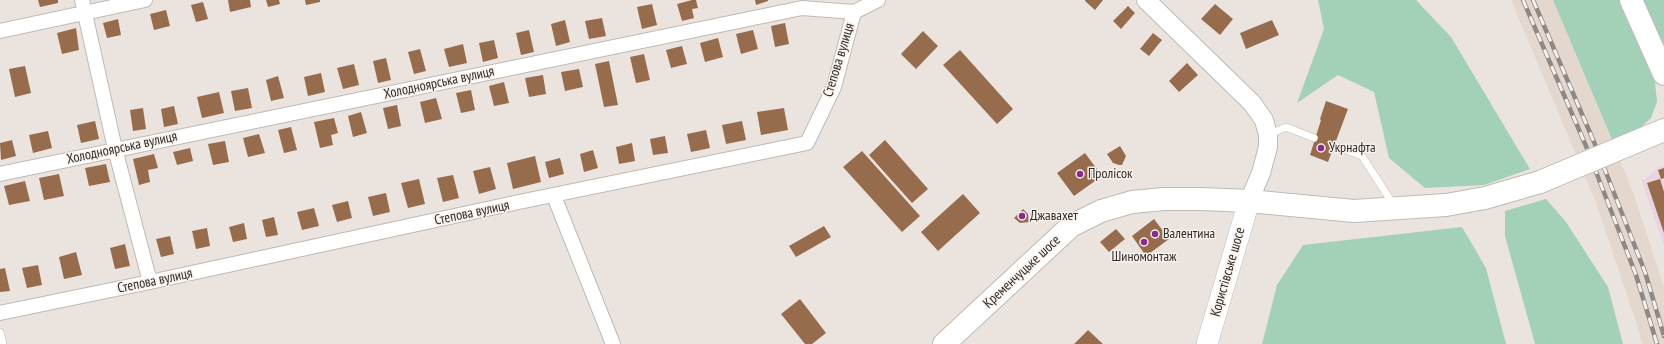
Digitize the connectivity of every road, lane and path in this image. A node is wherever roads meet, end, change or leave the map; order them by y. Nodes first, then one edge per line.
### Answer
1 (145, 0) edge
2 (878, 0) edge
3 (1146, 0) edge
4 (1630, 0) edge
5 (84, 6) edge
6 (854, 12) junction
7 (0, 31) edge
8 (1664, 74) edge
9 (1664, 130) edge
10 (1268, 135) junction
11 (1314, 138) dead end
12 (1335, 146) dead end
13 (115, 150) junction
14 (0, 174) edge
15 (554, 196) junction
16 (1249, 201) junction
17 (1396, 208) junction
18 (150, 282) junction
19 (0, 313) edge
20 (0, 332) edge
21 (3, 344) edge
22 (613, 344) edge
23 (944, 344) edge
24 (1207, 344) edge

1 - 5 street
2 - 6 street
3 - 10 street
4 - 8 highway
5 - 7 street
5 - 13 street
6 - 13 street, Холодноярська вулиця
6 - 15 street, Степова вулиця
9 - 17 highway, Кременчуцьке шосе, bridge
10 - 11 lane
10 - 16 street
12 - 17 lane
13 - 14 street, Холодноярська вулиця
13 - 18 street
15 - 18 street, Степова вулиця
15 - 22 street
16 - 17 highway, Кременчуцьке шосе
16 - 23 highway, Кременчуцьке шосе
16 - 24 main road, Користівське шосе
18 - 19 street, Степова вулиця
20 - 21 lane

